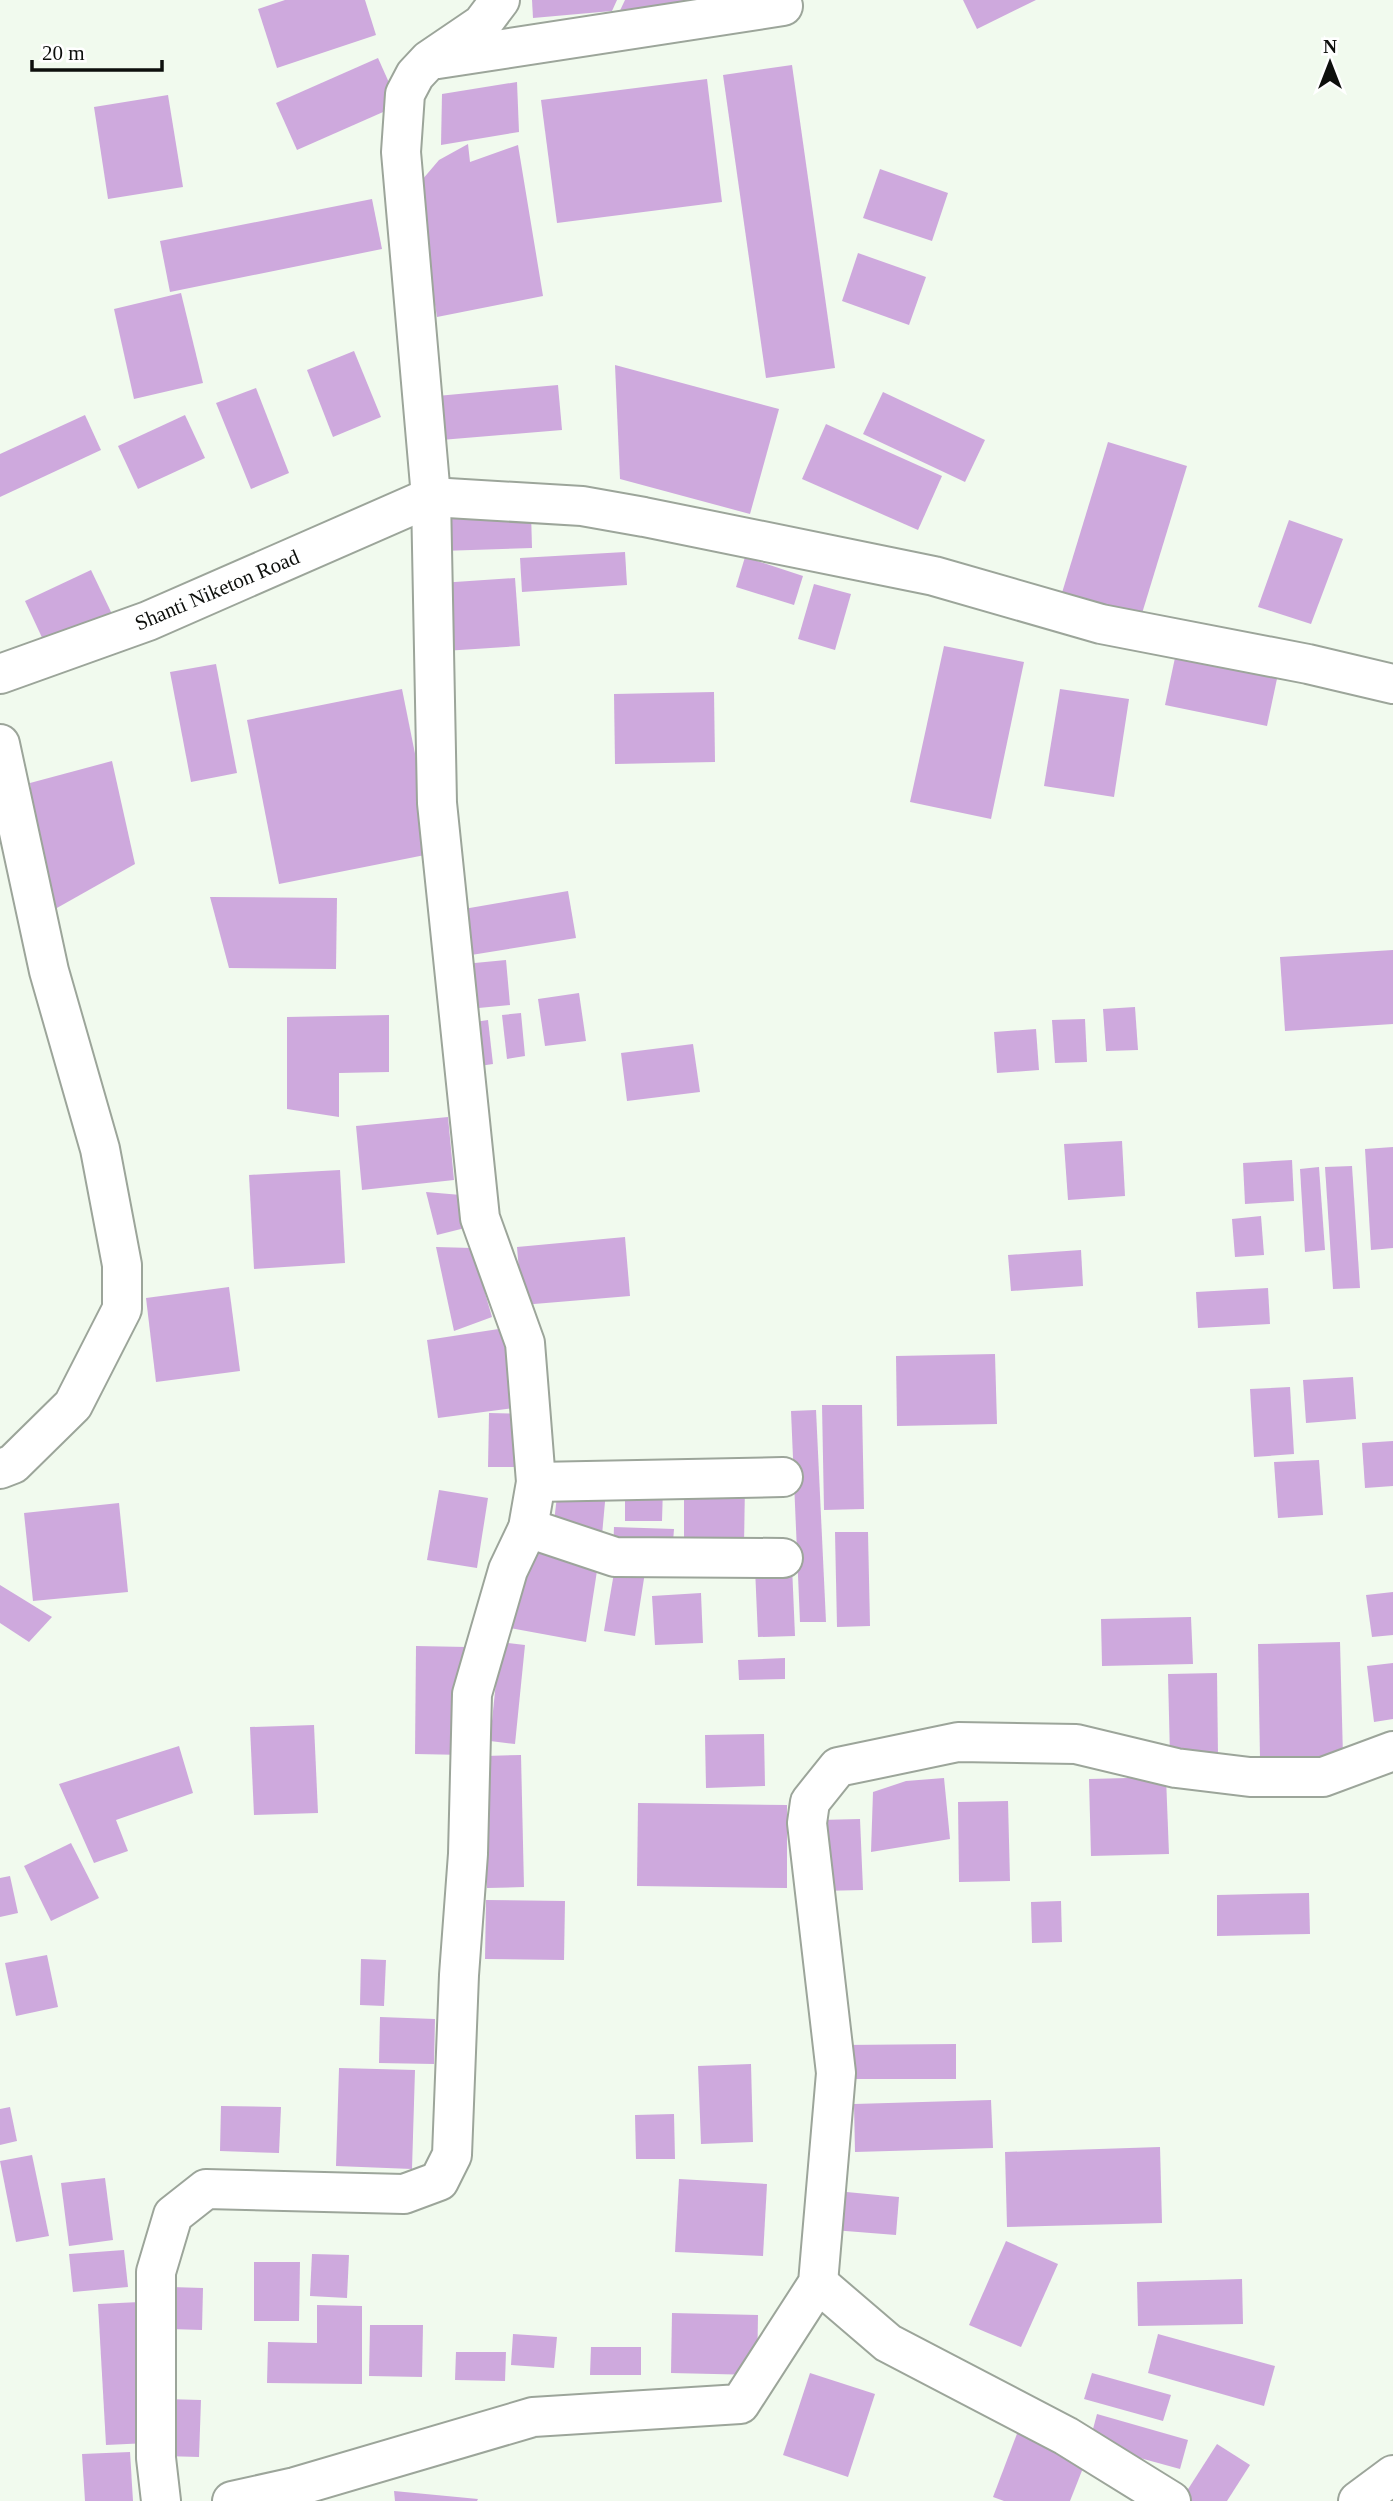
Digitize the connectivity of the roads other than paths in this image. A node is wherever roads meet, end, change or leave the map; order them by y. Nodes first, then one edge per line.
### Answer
1 (500, 0) edge
2 (783, 6) dead end
3 (429, 60) junction
4 (430, 497) junction
5 (0, 674) edge
6 (1393, 684) edge
7 (0, 744) edge
8 (0, 1469) edge
9 (783, 1477) dead end
10 (536, 1482) junction
11 (528, 1528) junction
12 (783, 1558) dead end
13 (1393, 1751) edge
14 (818, 2283) junction
15 (1393, 2475) edge
16 (297, 2494) edge
17 (161, 2501) edge
18 (232, 2501) edge
19 (1171, 2501) edge
20 (1357, 2501) edge

1 - 3 street
2 - 3 street
3 - 4 street
4 - 5 street, Shanti Niketon Road
4 - 6 street
4 - 10 street
7 - 8 street
9 - 10 street
10 - 11 street
11 - 12 street
11 - 17 street
13 - 14 street
14 - 16 street
14 - 19 street
15 - 20 street
16 - 18 street

